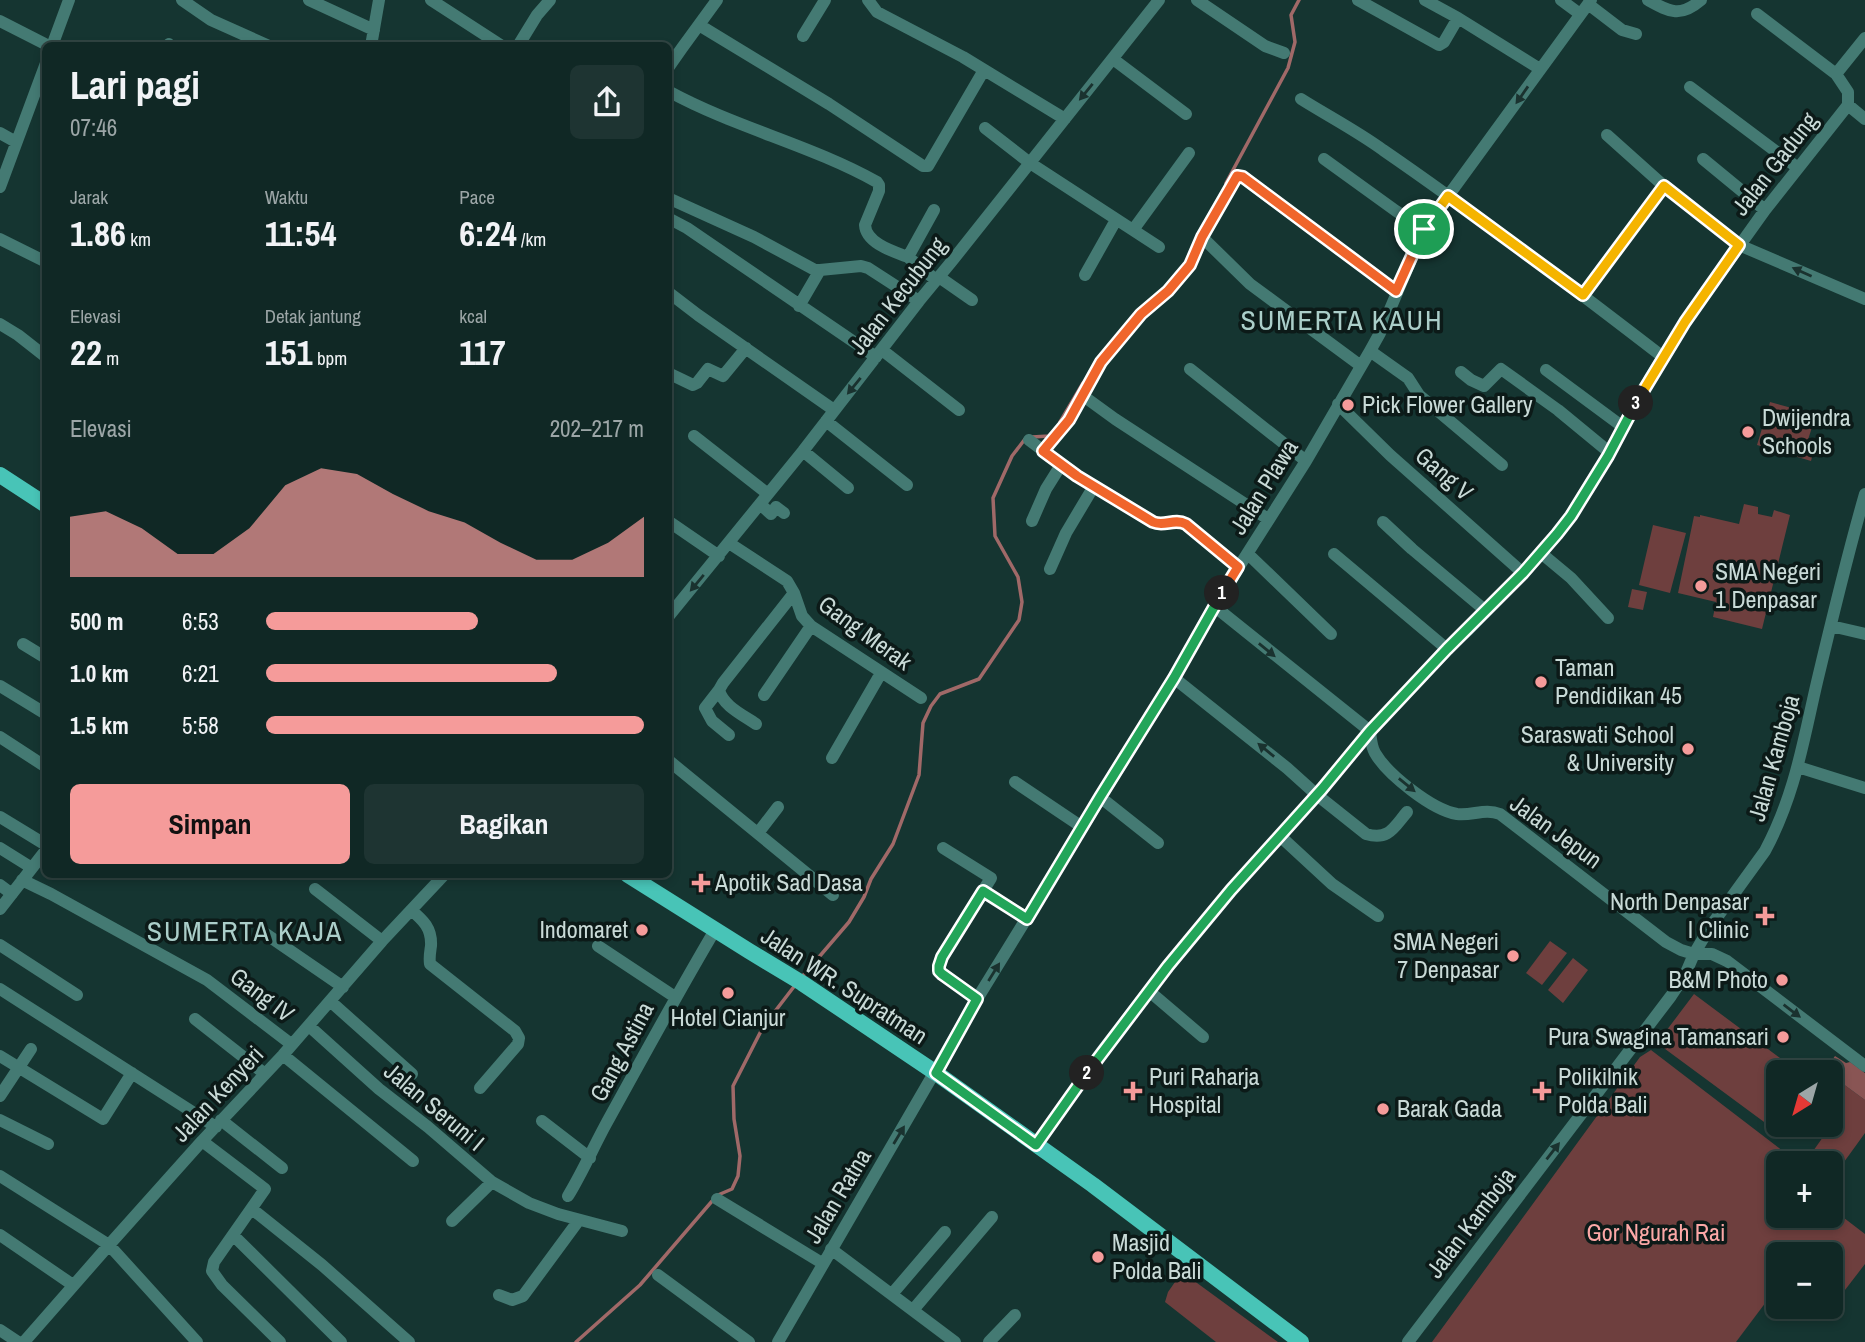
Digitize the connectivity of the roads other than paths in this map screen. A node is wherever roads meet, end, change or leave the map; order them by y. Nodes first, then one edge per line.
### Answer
1 (69, 0) edge
2 (182, 0) edge
3 (309, 0) edge
4 (379, 0) edge
5 (431, 0) edge
6 (550, 0) edge
7 (717, 0) edge
8 (825, 0) edge
9 (868, 0) edge
10 (1159, 0) edge
11 (1197, 0) edge
12 (1358, 0) edge
13 (1425, 0) edge
14 (1561, 0) edge
15 (1648, 0) edge
16 (1701, 0) edge
17 (1586, 6) edge
18 (1757, 14) dead end
19 (1458, 18) junction
20 (0, 21) edge
21 (699, 25) junction
22 (374, 30) junction
23 (1636, 34) dead end
24 (803, 36) dead end
25 (1865, 38) edge
26 (42, 42) edge
27 (52, 42) edge
28 (259, 42) edge
29 (372, 42) edge
30 (496, 42) edge
31 (521, 42) edge
32 (1284, 53) dead end
33 (1113, 58) junction
34 (672, 62) edge
35 (1540, 69) junction
36 (984, 70) junction
37 (42, 74) edge
38 (1836, 74) junction
39 (1690, 87) dead end
40 (672, 93) edge
41 (1301, 99) dead end
42 (1848, 105) junction
43 (1185, 114) dead end
44 (1065, 119) junction
45 (1865, 119) edge
46 (985, 128) dead end
47 (0, 133) edge
48 (1607, 135) dead end
49 (16, 142) junction
50 (1189, 153) dead end
51 (1324, 159) dead end
52 (1703, 159) dead end
53 (1030, 163) junction
54 (1798, 168) junction
55 (1664, 186) junction
56 (0, 187) edge
57 (1448, 196) junction
58 (672, 200) edge
59 (1765, 209) junction
60 (934, 211) dead end
61 (672, 220) edge
62 (1116, 220) junction
63 (1424, 229) junction
64 (1133, 230) junction
65 (1202, 237) junction
66 (0, 239) edge
67 (1739, 245) junction
68 (1159, 247) dead end
69 (908, 257) junction
70 (42, 260) edge
71 (820, 270) junction
72 (1085, 275) dead end
73 (938, 278) junction
74 (1396, 291) junction
75 (672, 295) edge
76 (1583, 295) junction
77 (1865, 299) edge
78 (972, 300) dead end
79 (919, 301) junction
80 (799, 306) junction
81 (0, 324) edge
82 (746, 348) junction
83 (1370, 351) junction
84 (879, 353) junction
85 (42, 354) edge
86 (1663, 357) junction
87 (1361, 366) junction
88 (1190, 369) dead end
89 (1546, 370) dead end
90 (1461, 372) dead end
91 (672, 375) edge
92 (1082, 395) junction
93 (1338, 404) junction
94 (958, 410) dead end
95 (830, 415) junction
96 (1623, 427) junction
97 (694, 436) dead end
98 (1029, 440) dead end
99 (803, 451) junction
100 (1043, 451) junction
101 (1609, 452) junction
102 (1306, 461) junction
103 (1061, 465) junction
104 (1502, 465) dead end
105 (0, 475) edge
106 (907, 485) dead end
107 (1094, 486) junction
108 (848, 488) dead end
109 (1865, 494) edge
110 (764, 499) junction
111 (42, 502) edge
112 (784, 513) dead end
113 (1268, 519) junction
114 (1032, 521) dead end
115 (1383, 522) dead end
116 (672, 524) edge
117 (729, 543) junction
118 (1541, 553) junction
119 (1248, 554) junction
120 (1334, 554) dead end
121 (719, 556) junction
122 (1238, 567) junction
123 (1050, 569) dead end
124 (1523, 573) junction
125 (794, 593) junction
126 (1214, 606) junction
127 (1486, 611) junction
128 (672, 612) edge
129 (1608, 618) dead end
130 (811, 626) junction
131 (1831, 626) junction
132 (1331, 634) dead end
133 (1865, 634) edge
134 (23, 644) dead end
135 (1447, 649) junction
136 (42, 656) edge
137 (881, 673) junction
138 (1174, 678) junction
139 (0, 685) edge
140 (719, 691) junction
141 (764, 695) dead end
142 (921, 698) dead end
143 (42, 711) edge
144 (756, 724) dead end
145 (1370, 731) junction
146 (729, 735) dead end
147 (0, 737) edge
148 (832, 758) dead end
149 (672, 763) edge
150 (42, 764) edge
151 (1798, 767) junction
152 (1015, 782) dead end
153 (1865, 788) edge
154 (1317, 795) junction
155 (1100, 797) junction
156 (778, 807) dead end
157 (1407, 811) dead end
158 (0, 817) edge
159 (1082, 827) junction
160 (758, 833) junction
161 (1280, 836) junction
162 (1158, 843) dead end
163 (42, 844) edge
164 (0, 848) edge
165 (943, 848) dead end
166 (42, 853) edge
167 (32, 868) junction
168 (441, 878) edge
169 (633, 878) edge
170 (22, 880) junction
171 (0, 886) edge
172 (315, 889) dead end
173 (983, 891) junction
174 (12, 894) junction
175 (833, 895) dead end
176 (0, 909) edge
177 (411, 909) junction
178 (1378, 916) dead end
179 (1027, 919) junction
180 (260, 930) dead end
181 (715, 930) junction
182 (382, 941) junction
183 (0, 945) edge
184 (598, 946) dead end
185 (1694, 954) junction
186 (343, 987) junction
187 (0, 989) edge
188 (1149, 991) junction
189 (76, 995) dead end
190 (675, 997) junction
191 (977, 999) junction
192 (330, 1001) junction
193 (195, 1019) dead end
194 (309, 1026) junction
195 (1203, 1037) dead end
196 (291, 1044) junction
197 (31, 1049) dead end
198 (283, 1055) junction
199 (0, 1056) edge
200 (1865, 1066) edge
201 (19, 1068) junction
202 (132, 1073) junction
203 (936, 1073) junction
204 (265, 1074) junction
205 (412, 1074) dead end
206 (480, 1088) dead end
207 (0, 1096) edge
208 (0, 1119) edge
209 (542, 1121) dead end
210 (219, 1124) junction
211 (202, 1141) junction
212 (48, 1144) dead end
213 (1036, 1145) junction
214 (590, 1158) junction
215 (413, 1161) dead end
216 (282, 1168) dead end
217 (0, 1176) edge
218 (492, 1182) junction
219 (568, 1196) dead end
220 (717, 1199) dead end
221 (252, 1209) junction
222 (992, 1217) dead end
223 (579, 1220) junction
224 (452, 1222) dead end
225 (622, 1231) dead end
226 (945, 1232) dead end
227 (0, 1235) edge
228 (233, 1235) junction
229 (109, 1245) junction
230 (831, 1249) junction
231 (822, 1263) junction
232 (658, 1275) dead end
233 (73, 1286) junction
234 (892, 1294) junction
235 (499, 1295) dead end
236 (913, 1310) junction
237 (1014, 1315) dead end
238 (0, 1330) edge
239 (25, 1341) edge
240 (197, 1342) edge
241 (280, 1342) edge
242 (341, 1342) edge
243 (409, 1342) edge
244 (749, 1342) edge
245 (778, 1342) edge
246 (955, 1342) edge
247 (989, 1342) edge
248 (1301, 1342) edge
249 (1408, 1342) edge

1 - 27 street
2 - 28 street
3 - 22 street
4 - 22 street
5 - 30 street
6 - 31 street
7 - 21 street
8 - 24 street
9 - 36 street
10 - 33 street, Jalan Kecubung
11 - 32 street
12 - 19 street
13 - 19 street
14 - 17 street
15 - 16 street
17 - 23 street
17 - 35 street, Jalan Plawa
18 - 38 street
19 - 35 street
20 - 26 street
21 - 34 street
21 - 36 street
22 - 29 street
25 - 38 street
33 - 43 street
33 -> 44 street, Jalan Kecubung
35 -> 57 street, Jalan Plawa
36 - 44 street
37 - 49 street
38 - 42 street
39 - 54 street
40 - 69 street
41 - 57 street
42 - 45 street
42 - 54 street, Jalan Gadung
44 - 53 street, Jalan Kecubung
46 - 53 street
47 - 49 street
48 - 55 street
49 - 56 street
50 - 64 street
51 - 63 street
52 - 59 street
53 - 62 street
53 - 73 street, Jalan Kecubung
54 - 59 street, Jalan Gadung
55 - 67 street
55 - 76 street
57 - 63 street, Jalan Plawa
57 - 76 street
58 - 71 street
59 - 67 street, Jalan Gadung
60 - 69 street
61 - 80 street
62 - 64 street
62 - 72 street
63 - 74 street, Jalan Plawa
64 - 68 street
65 - 74 street
65 - 87 street
65 - 92 street
66 - 70 street
77 -> 67 street
67 - 86 street, Jalan Gadung
69 - 73 street
71 - 79 street
71 - 80 street
73 - 78 street
73 - 79 street, Jalan Kecubung
74 - 83 street, Jalan Plawa
75 - 82 street
76 - 86 street
79 - 84 street, Jalan Kecubung
80 - 84 street
81 - 85 street
82 - 91 street
82 - 95 street
83 - 87 street, Jalan Plawa
83 - 104 street
84 - 94 street
84 -> 95 street, Jalan Kecubung
86 - 96 street, Jalan Gadung
87 - 93 street, Jalan Plawa
88 - 102 street
89 - 96 street
90 - 101 street
92 - 100 street
92 - 113 street
93 - 102 street, Jalan Plawa
93 - 124 street, Gang V
95 - 99 street, Jalan Kecubung
95 - 106 street
96 - 101 street, Jalan Gadung
97 - 110 street
98 - 100 street
99 - 108 street
99 - 110 street, Jalan Kecubung
100 - 103 street
101 - 118 street, Jalan Gadung
102 - 113 street, Jalan Plawa
103 - 107 street
103 - 114 street
105 - 111 main road
107 - 122 street
107 - 123 street
109 - 131 street, Jalan Kamboja
110 - 112 street
110 - 117 street, Jalan Kecubung
113 - 119 street, Jalan Plawa
115 - 127 street
116 - 121 street
117 - 121 street, Jalan Kecubung
117 - 125 street, Gang Merak
118 - 124 street, Jalan Gadung
118 - 129 street
119 - 122 street, Jalan Plawa
119 - 132 street
120 - 135 street
121 -> 128 street, Jalan Kecubung
122 - 126 street, Jalan Plawa
124 - 127 street, Jalan Gadung
125 - 130 street, Gang Merak
125 - 140 street
126 - 138 street, Jalan Plawa
126 -> 145 street
127 - 135 street, Jalan Gadung
130 - 137 street, Gang Merak
130 - 141 street
131 - 133 street
131 - 151 street, Jalan Kamboja
134 - 136 street
135 - 145 street, Jalan Gadung
137 - 142 street, Gang Merak
137 - 148 street
154 -> 138 street
138 - 155 street, Jalan Plawa
139 - 143 street
140 - 144 street
140 - 146 street
145 - 154 street, Jalan Gadung
145 -> 185 street, Jalan Jepun
147 - 150 street
149 - 160 street
151 - 153 street
151 - 185 street, Jalan Kamboja
152 - 159 street
154 - 157 street
154 - 161 street, Jalan Gadung
155 - 159 street, Jalan Plawa
155 - 162 street
156 - 160 street
158 - 163 street
159 - 179 street, Jalan Plawa
160 - 175 street
161 - 178 street
161 - 188 street, Jalan Gadung
164 - 167 street
165 - 173 street
166 - 167 street
167 - 170 street
168 - 177 street, Jalan Kenyeri
169 - 181 main road, Jalan WR. Supratman
170 - 174 street
170 - 196 street, Gang IV
171 - 174 street
172 - 182 street
173 - 179 street
173 - 191 street
174 - 176 street
177 - 182 street, Jalan Kenyeri
177 - 206 street
191 -> 179 street, Jalan Plawa
180 - 186 street
181 - 190 street, Gang Astina
181 - 203 main road, Jalan WR. Supratman
182 - 186 street, Jalan Kenyeri
183 - 189 street
184 - 190 street
185 -> 200 street, Jalan Jepun
249 -> 185 street, Jalan Kamboja
186 - 192 street, Jalan Kenyeri
187 - 202 street
188 - 195 street
188 - 213 street, Jalan Gadung
190 - 214 street, Gang Astina
191 - 203 street, Jalan Plawa
192 - 194 street, Jalan Kenyeri
192 - 205 street
193 - 204 street
194 - 196 street, Jalan Kenyeri
194 - 218 street, Jalan Seruni I
196 - 198 street, Jalan Kenyeri
197 - 201 street
198 - 204 street, Jalan Kenyeri
198 - 215 street
199 - 201 street
201 - 202 street
201 - 207 street
202 - 210 street
203 - 213 main road, Jalan WR. Supratman
230 -> 203 street, Jalan Ratna
204 - 210 street, Jalan Kenyeri
208 - 212 street
209 - 214 street
210 - 211 street, Jalan Kenyeri
210 - 216 street
211 - 221 street
211 - 229 street, Jalan Kenyeri
213 - 248 main road, Jalan WR. Supratman
214 - 219 street, Gang Astina
217 - 229 street
218 - 223 street
218 - 224 street, Jalan Seruni I
220 - 231 street
221 - 228 street
221 - 243 street
222 - 236 street
223 - 225 street
223 - 235 street
226 - 234 street
227 - 233 street
228 - 241 street
228 - 242 street
229 - 233 street, Jalan Kenyeri
229 - 240 street
230 - 231 street, Jalan Ratna
230 - 234 street
231 - 245 street, Jalan Ratna
232 - 244 street
233 - 239 street, Jalan Kenyeri
234 - 236 street
236 - 246 street
237 - 247 street
238 - 239 street

